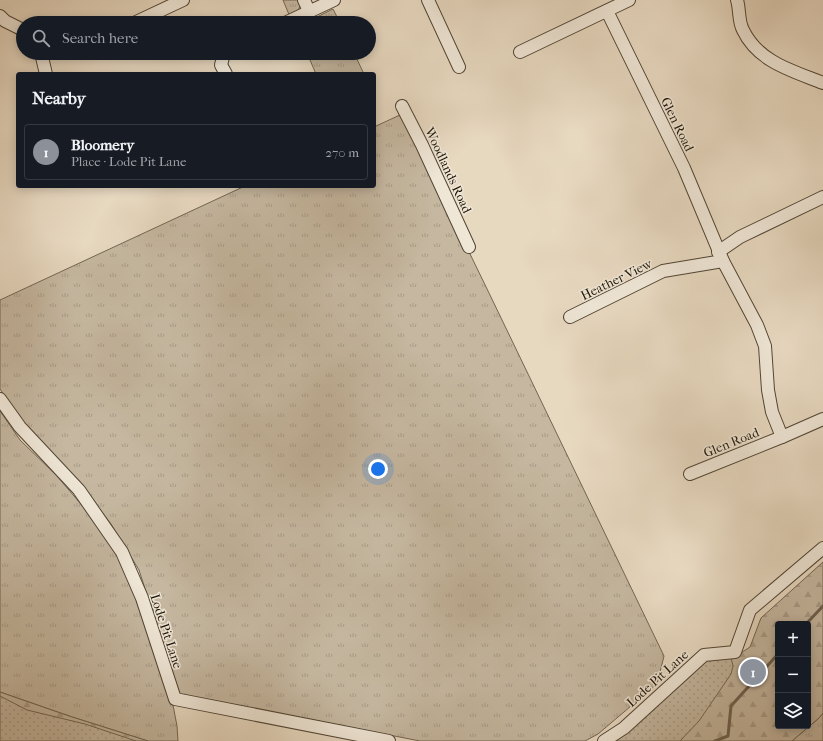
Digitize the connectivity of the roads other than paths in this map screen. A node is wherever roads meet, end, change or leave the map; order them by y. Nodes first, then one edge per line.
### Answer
1 (183, 0) edge
2 (304, 0) edge
3 (334, 0) edge
4 (428, 0) edge
5 (628, 0) edge
6 (737, 0) edge
7 (309, 11) junction
8 (607, 11) junction
9 (0, 16) edge
10 (149, 16) edge
11 (299, 16) edge
12 (16, 26) edge
13 (520, 52) dead end
14 (43, 60) edge
15 (223, 60) edge
16 (459, 67) dead end
17 (46, 72) edge
18 (225, 72) edge
19 (823, 83) edge
20 (402, 106) dead end
21 (823, 197) edge
22 (470, 247) dead end
23 (721, 256) junction
24 (570, 317) dead end
25 (0, 399) edge
26 (823, 419) edge
27 (782, 437) junction
28 (690, 474) dead end
29 (823, 548) edge
30 (389, 741) edge
31 (604, 741) edge

1 - 10 street
2 - 7 street
3 - 7 street
4 - 16 street
5 - 8 street
6 - 19 street
7 - 11 street
8 - 13 street
8 - 23 street, Glen Road
9 - 12 street
14 - 17 street
15 - 18 street
20 - 22 street, Woodlands Road
21 - 23 street
23 - 24 street, Heather View
23 - 27 street, Glen Road
25 - 30 street, Lode Pit Lane
26 - 27 street, Glen Road
27 - 28 street, Glen Road
29 - 31 street, Lode Pit Lane

